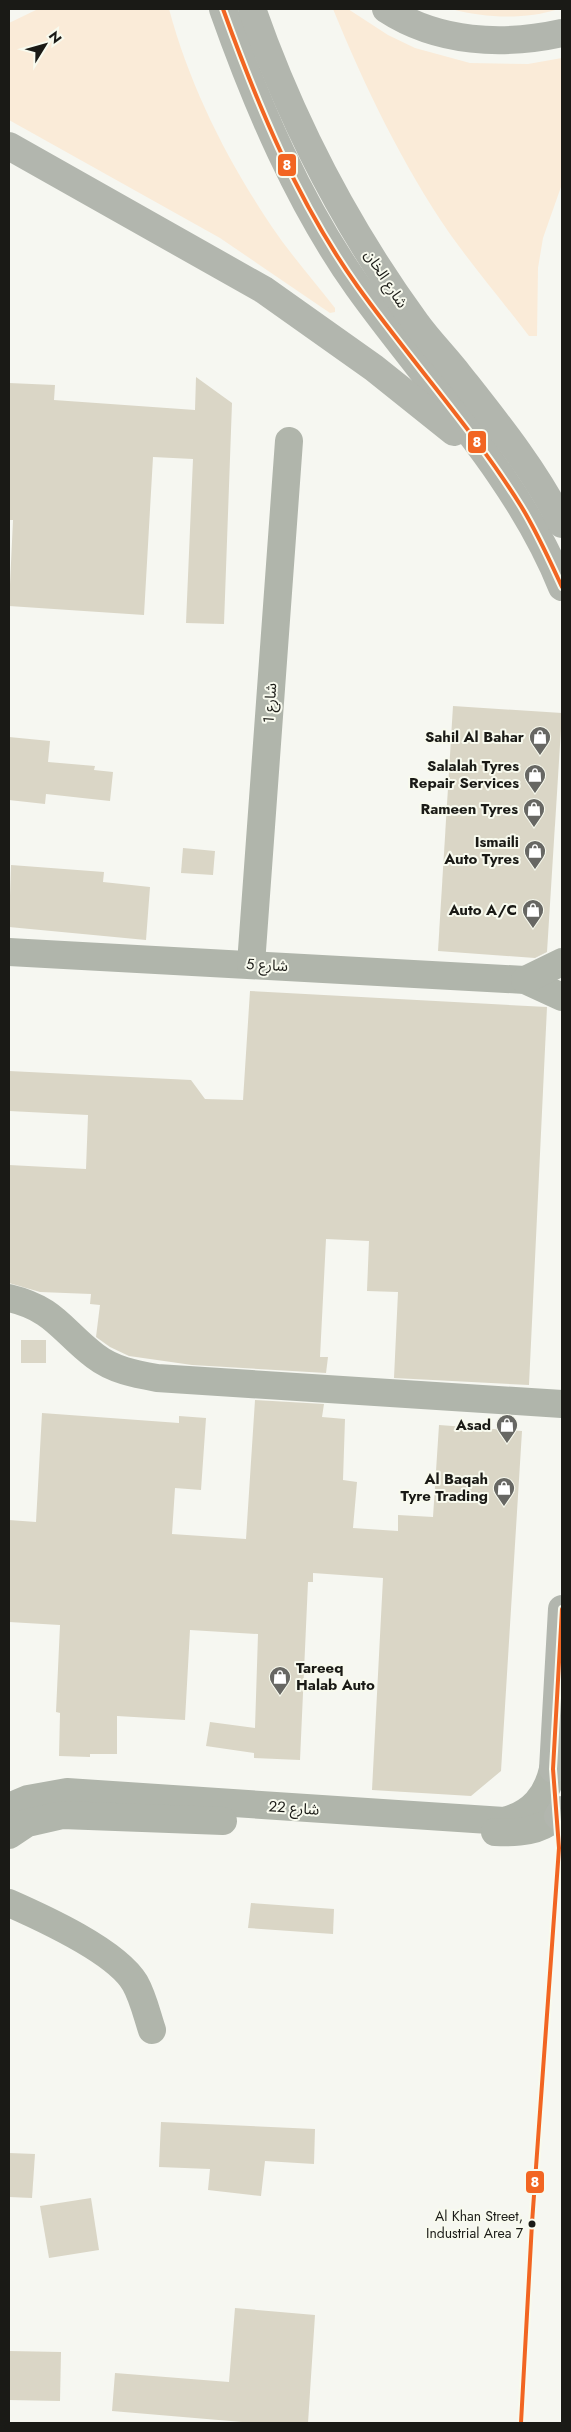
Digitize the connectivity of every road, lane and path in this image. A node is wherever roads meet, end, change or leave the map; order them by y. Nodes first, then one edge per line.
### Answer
1 (223, 9) edge
2 (252, 9) edge
3 (386, 9) edge
4 (562, 33) edge
5 (9, 146) edge
6 (289, 441) dead end
7 (490, 461) junction
8 (562, 524) edge
9 (562, 587) edge
10 (9, 952) edge
11 (562, 962) edge
12 (251, 964) junction
13 (525, 980) junction
14 (562, 997) edge
15 (9, 1298) edge
16 (562, 1404) edge
17 (562, 1609) edge
18 (553, 1769) joint
19 (9, 1790) edge
20 (67, 1792) junction
21 (9, 1807) edge
22 (560, 1813) edge
23 (9, 1835) edge
24 (9, 1903) edge
25 (152, 2030) dead end

1 - 7 main road, شارع الخان
2 - 8 main road, شارع الخان
3 - 4 main road
5 - 7 main road
6 - 12 street, شارع 1
7 - 9 main road, شارع الخان
10 - 12 street, شارع 5
11 - 13 street, شارع 5
12 - 13 street, شارع 5
13 - 14 street, شارع 5
15 - 16 street
17 - 18 main road
18 - 20 street, شارع 22
19 - 20 street
20 - 21 street, شارع 22
22 - 23 street, شارع 22
24 - 25 street

